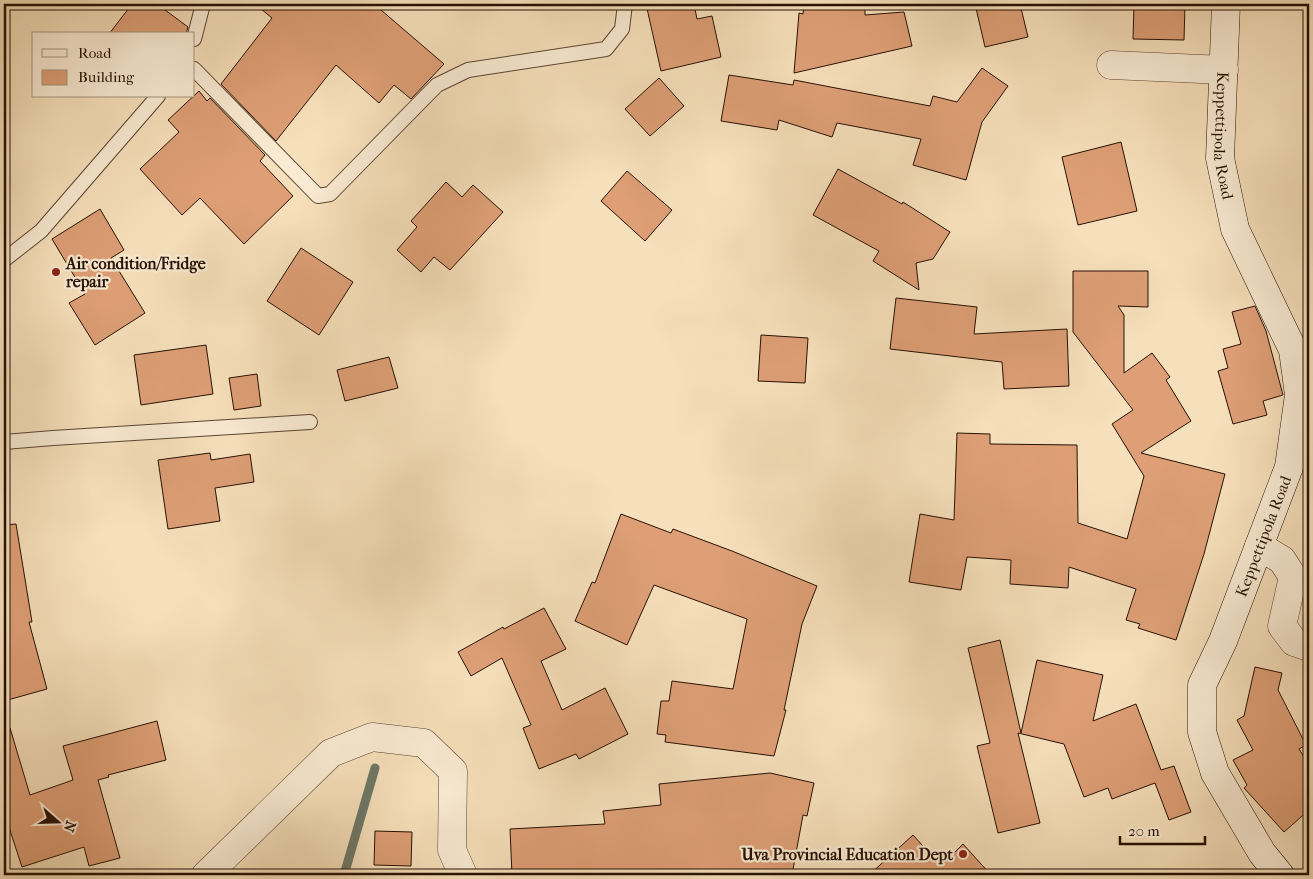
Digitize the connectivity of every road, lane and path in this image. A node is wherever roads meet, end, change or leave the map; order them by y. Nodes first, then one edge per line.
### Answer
1 (203, 4) edge
2 (625, 4) edge
3 (1226, 4) edge
4 (195, 35) edge
5 (1111, 65) dead end
6 (195, 70) edge
7 (1224, 70) junction
8 (156, 98) edge
9 (4, 260) edge
10 (310, 422) dead end
11 (4, 442) edge
12 (1259, 546) junction
13 (1309, 647) edge
14 (206, 875) edge
15 (463, 875) edge
16 (1280, 875) edge

1 - 4 lane
2 - 6 lane
3 - 7 main road, Keppettipola Road
5 - 7 main road
7 - 12 main road, Keppettipola Road
8 - 9 lane
10 - 11 lane
12 - 13 main road
12 - 16 main road, Keppettipola Road
14 - 15 main road

